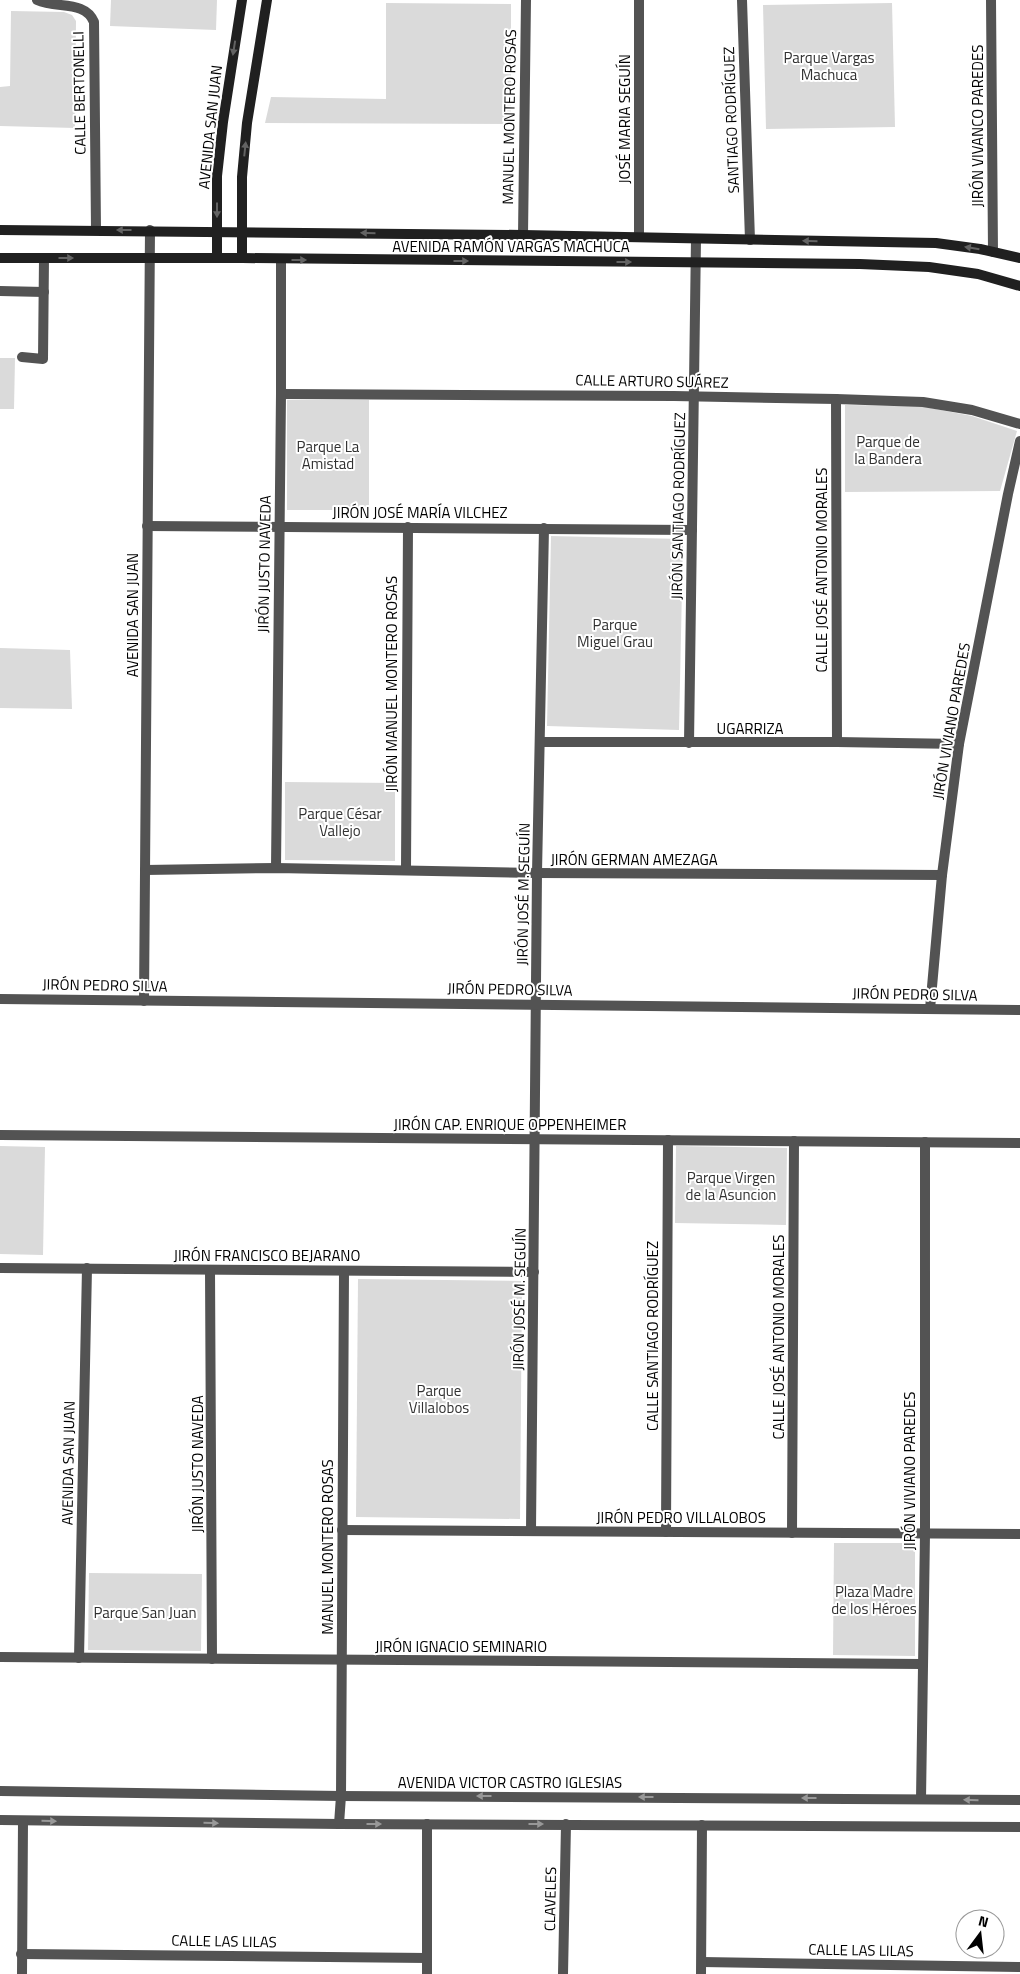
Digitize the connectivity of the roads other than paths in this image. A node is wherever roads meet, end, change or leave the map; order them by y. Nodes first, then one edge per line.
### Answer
1 (37, 0) edge
2 (242, 0) edge
3 (267, 0) edge
4 (526, 0) edge
5 (639, 0) edge
6 (742, 0) edge
7 (991, 0) edge
8 (0, 230) edge
9 (96, 230) junction
10 (150, 230) junction
11 (217, 231) junction
12 (242, 232) junction
13 (523, 235) junction
14 (639, 237) junction
15 (696, 239) junction
16 (750, 240) junction
17 (993, 252) junction
18 (0, 258) edge
19 (44, 258) junction
20 (217, 258) junction
21 (242, 258) junction
22 (1020, 258) edge
23 (149, 259) junction
24 (281, 260) junction
25 (696, 263) junction
26 (1020, 286) edge
27 (0, 291) edge
28 (44, 292) junction
29 (22, 357) dead end
30 (282, 394) junction
31 (694, 397) junction
32 (836, 398) junction
33 (1020, 424) edge
34 (1020, 441) edge
35 (147, 526) junction
36 (280, 527) junction
37 (408, 527) junction
38 (544, 528) junction
39 (692, 530) junction
40 (541, 742) junction
41 (836, 742) junction
42 (689, 743) junction
43 (960, 744) junction
44 (276, 868) junction
45 (145, 870) junction
46 (406, 870) junction
47 (537, 873) junction
48 (942, 875) junction
49 (0, 999) edge
50 (144, 1001) junction
51 (536, 1005) junction
52 (930, 1009) junction
53 (1020, 1010) edge
54 (0, 1135) edge
55 (536, 1139) junction
56 (668, 1140) junction
57 (794, 1141) junction
58 (924, 1142) junction
59 (1020, 1143) edge
60 (0, 1268) edge
61 (87, 1268) junction
62 (210, 1270) junction
63 (344, 1271) junction
64 (534, 1272) junction
65 (342, 1530) junction
66 (531, 1531) junction
67 (666, 1532) junction
68 (792, 1533) junction
69 (924, 1534) junction
70 (1020, 1534) edge
71 (0, 1657) edge
72 (79, 1658) junction
73 (212, 1659) junction
74 (342, 1660) junction
75 (922, 1664) junction
76 (0, 1791) edge
77 (341, 1796) junction
78 (921, 1799) junction
79 (1020, 1800) edge
80 (0, 1820) edge
81 (23, 1821) junction
82 (339, 1824) junction
83 (428, 1824) junction
84 (566, 1824) junction
85 (702, 1825) junction
86 (1020, 1827) edge
87 (22, 1954) junction
88 (427, 1958) junction
89 (702, 1962) junction
90 (1020, 1967) edge
91 (22, 1974) edge
92 (427, 1974) edge
93 (563, 1974) edge
94 (702, 1974) edge

1 - 9 street, CALLE BERTONELLI
2 -> 11 main road, AVENIDA SAN JUAN
12 -> 3 main road
4 - 13 street, MANUEL MONTERO ROSAS
5 - 14 street, JOSÉ MARIA SEGUÍN
6 - 16 street, SANTIAGO RODRÍGUEZ
7 - 17 street, JIRÓN VIVANCO PAREDES
8 - 9 main road, AVENIDA RAMÓN VARGAS MACHUCA
10 -> 9 main road, AVENIDA RAMÓN VARGAS MACHUCA
10 - 11 main road, AVENIDA RAMÓN VARGAS MACHUCA
10 - 23 street, AVENIDA SAN JUAN
11 - 12 main road, AVENIDA RAMÓN VARGAS MACHUCA
11 - 20 main road, AVENIDA SAN JUAN
13 -> 12 main road, AVENIDA RAMÓN VARGAS MACHUCA
12 - 21 main road
13 - 14 main road, AVENIDA RAMÓN VARGAS MACHUCA
14 - 15 main road, AVENIDA RAMÓN VARGAS MACHUCA
15 - 16 main road, AVENIDA RAMÓN VARGAS MACHUCA
15 - 25 street, JIRÓN SANTIAGO RODRÍGUEZ
17 -> 16 main road, AVENIDA RAMÓN VARGAS MACHUCA
17 - 22 main road, AVENIDA RAMÓN VARGAS MACHUCA
18 - 19 main road, AVENIDA RAMÓN VARGAS MACHUCA
19 -> 23 main road, AVENIDA RAMÓN VARGAS MACHUCA
19 - 28 street
20 - 21 main road, AVENIDA RAMÓN VARGAS MACHUCA
20 - 23 main road, AVENIDA RAMÓN VARGAS MACHUCA
21 - 24 main road, AVENIDA RAMÓN VARGAS MACHUCA
23 - 35 street, AVENIDA SAN JUAN
24 -> 25 main road, AVENIDA RAMÓN VARGAS MACHUCA
24 - 30 street, JIRÓN JUSTO NAVEDA
25 - 26 main road, AVENIDA RAMÓN VARGAS MACHUCA
25 - 31 street, JIRÓN SANTIAGO RODRÍGUEZ
27 - 28 street
28 - 29 street
30 - 31 street, CALLE ARTURO SUÁREZ
30 - 36 street, JIRÓN JUSTO NAVEDA
31 - 32 street, CALLE ARTURO SUÁREZ
31 - 39 street, JIRÓN SANTIAGO RODRÍGUEZ
32 - 33 street, CALLE ARTURO SUÁREZ
32 - 41 street, CALLE JOSÉ ANTONIO MORALES
34 - 43 street, JIRÓN VIVIANO PAREDES
35 - 36 street, JIRÓN JOSÉ MARÍA VILCHEZ
35 - 45 street, AVENIDA SAN JUAN
36 - 37 street, JIRÓN JOSÉ MARÍA VILCHEZ
36 - 44 street, JIRÓN JUSTO NAVEDA
37 - 38 street, JIRÓN JOSÉ MARÍA VILCHEZ
37 - 46 street, JIRÓN MANUEL MONTERO ROSAS
38 - 39 street, JIRÓN JOSÉ MARÍA VILCHEZ
38 - 40 street, JIRÓN JOSÉ M. SEGUÍN
39 - 42 street, JIRÓN SANTIAGO RODRÍGUEZ
40 - 42 street, UGARRIZA
40 - 47 street, JIRÓN JOSÉ M. SEGUÍN
41 - 42 street, UGARRIZA
41 - 43 street, UGARRIZA
43 - 48 street, JIRÓN VIVIANO PAREDES
44 - 45 street, JIRÓN GERMAN AMEZAGA
44 - 46 street, JIRÓN GERMAN AMEZAGA
45 - 50 street, AVENIDA SAN JUAN
46 - 47 street, JIRÓN GERMAN AMEZAGA
47 - 48 street, JIRÓN GERMAN AMEZAGA
47 - 51 street, JIRÓN JOSÉ M. SEGUÍN
48 - 52 street, JIRÓN VIVIANO PAREDES
49 - 50 street, JIRÓN PEDRO SILVA
50 - 51 street, JIRÓN PEDRO SILVA
51 - 52 street, JIRÓN PEDRO SILVA
51 - 55 street, JIRÓN JOSÉ M. SEGUÍN
52 - 53 street, JIRÓN PEDRO SILVA
54 - 55 street, JIRÓN CAP. ENRIQUE OPPENHEIMER
55 - 56 street, JIRÓN CAP. ENRIQUE OPPENHEIMER
55 - 64 street, JIRÓN JOSÉ M. SEGUÍN
56 - 57 street, JIRÓN CAP. ENRIQUE OPPENHEIMER
56 - 67 street, CALLE SANTIAGO RODRÍGUEZ
57 - 58 street, JIRÓN CAP. ENRIQUE OPPENHEIMER
57 - 68 street, CALLE JOSÉ ANTONIO MORALES
58 - 59 street, JIRÓN CAP. ENRIQUE OPPENHEIMER
58 - 69 street, JIRÓN VIVIANO PAREDES
60 - 61 street, JIRÓN FRANCISCO BEJARANO
61 - 62 street, JIRÓN FRANCISCO BEJARANO
61 - 72 street, AVENIDA SAN JUAN
62 - 63 street, JIRÓN FRANCISCO BEJARANO
62 - 73 street, JIRÓN JUSTO NAVEDA
63 - 64 street, JIRÓN FRANCISCO BEJARANO
63 - 65 street, MANUEL MONTERO ROSAS
64 - 66 street, JIRÓN JOSÉ M. SEGUÍN
65 - 66 street, JIRÓN PEDRO VILLALOBOS
65 - 74 street, MANUEL MONTERO ROSAS
66 - 67 street, JIRÓN PEDRO VILLALOBOS
67 - 68 street, JIRÓN PEDRO VILLALOBOS
68 - 69 street, JIRÓN PEDRO VILLALOBOS
69 - 70 street, JIRÓN PEDRO VILLALOBOS
69 - 75 street, JIRÓN VIVIANO PAREDES
71 - 72 street, JIRÓN IGNACIO SEMINARIO
72 - 73 street, JIRÓN IGNACIO SEMINARIO
73 - 74 street, JIRÓN IGNACIO SEMINARIO
74 - 75 street, JIRÓN IGNACIO SEMINARIO
74 - 77 street, MANUEL MONTERO ROSAS
75 - 78 street, JIRÓN VIVIANO PAREDES
76 - 77 street, AVENIDA VICTOR CASTRO IGLESIAS
78 -> 77 street, AVENIDA VICTOR CASTRO IGLESIAS
77 - 82 street, MANUEL MONTERO ROSAS
79 -> 78 street, AVENIDA VICTOR CASTRO IGLESIAS
80 - 81 street
81 -> 82 street
81 - 87 street
82 -> 83 street
83 -> 84 street
83 - 88 street
84 - 85 street
84 - 93 street, CLAVELES
85 - 86 street
85 - 89 street
87 - 88 street, CALLE LAS LILAS
87 - 91 street
88 - 92 street
89 - 90 street, CALLE LAS LILAS
89 - 94 street

